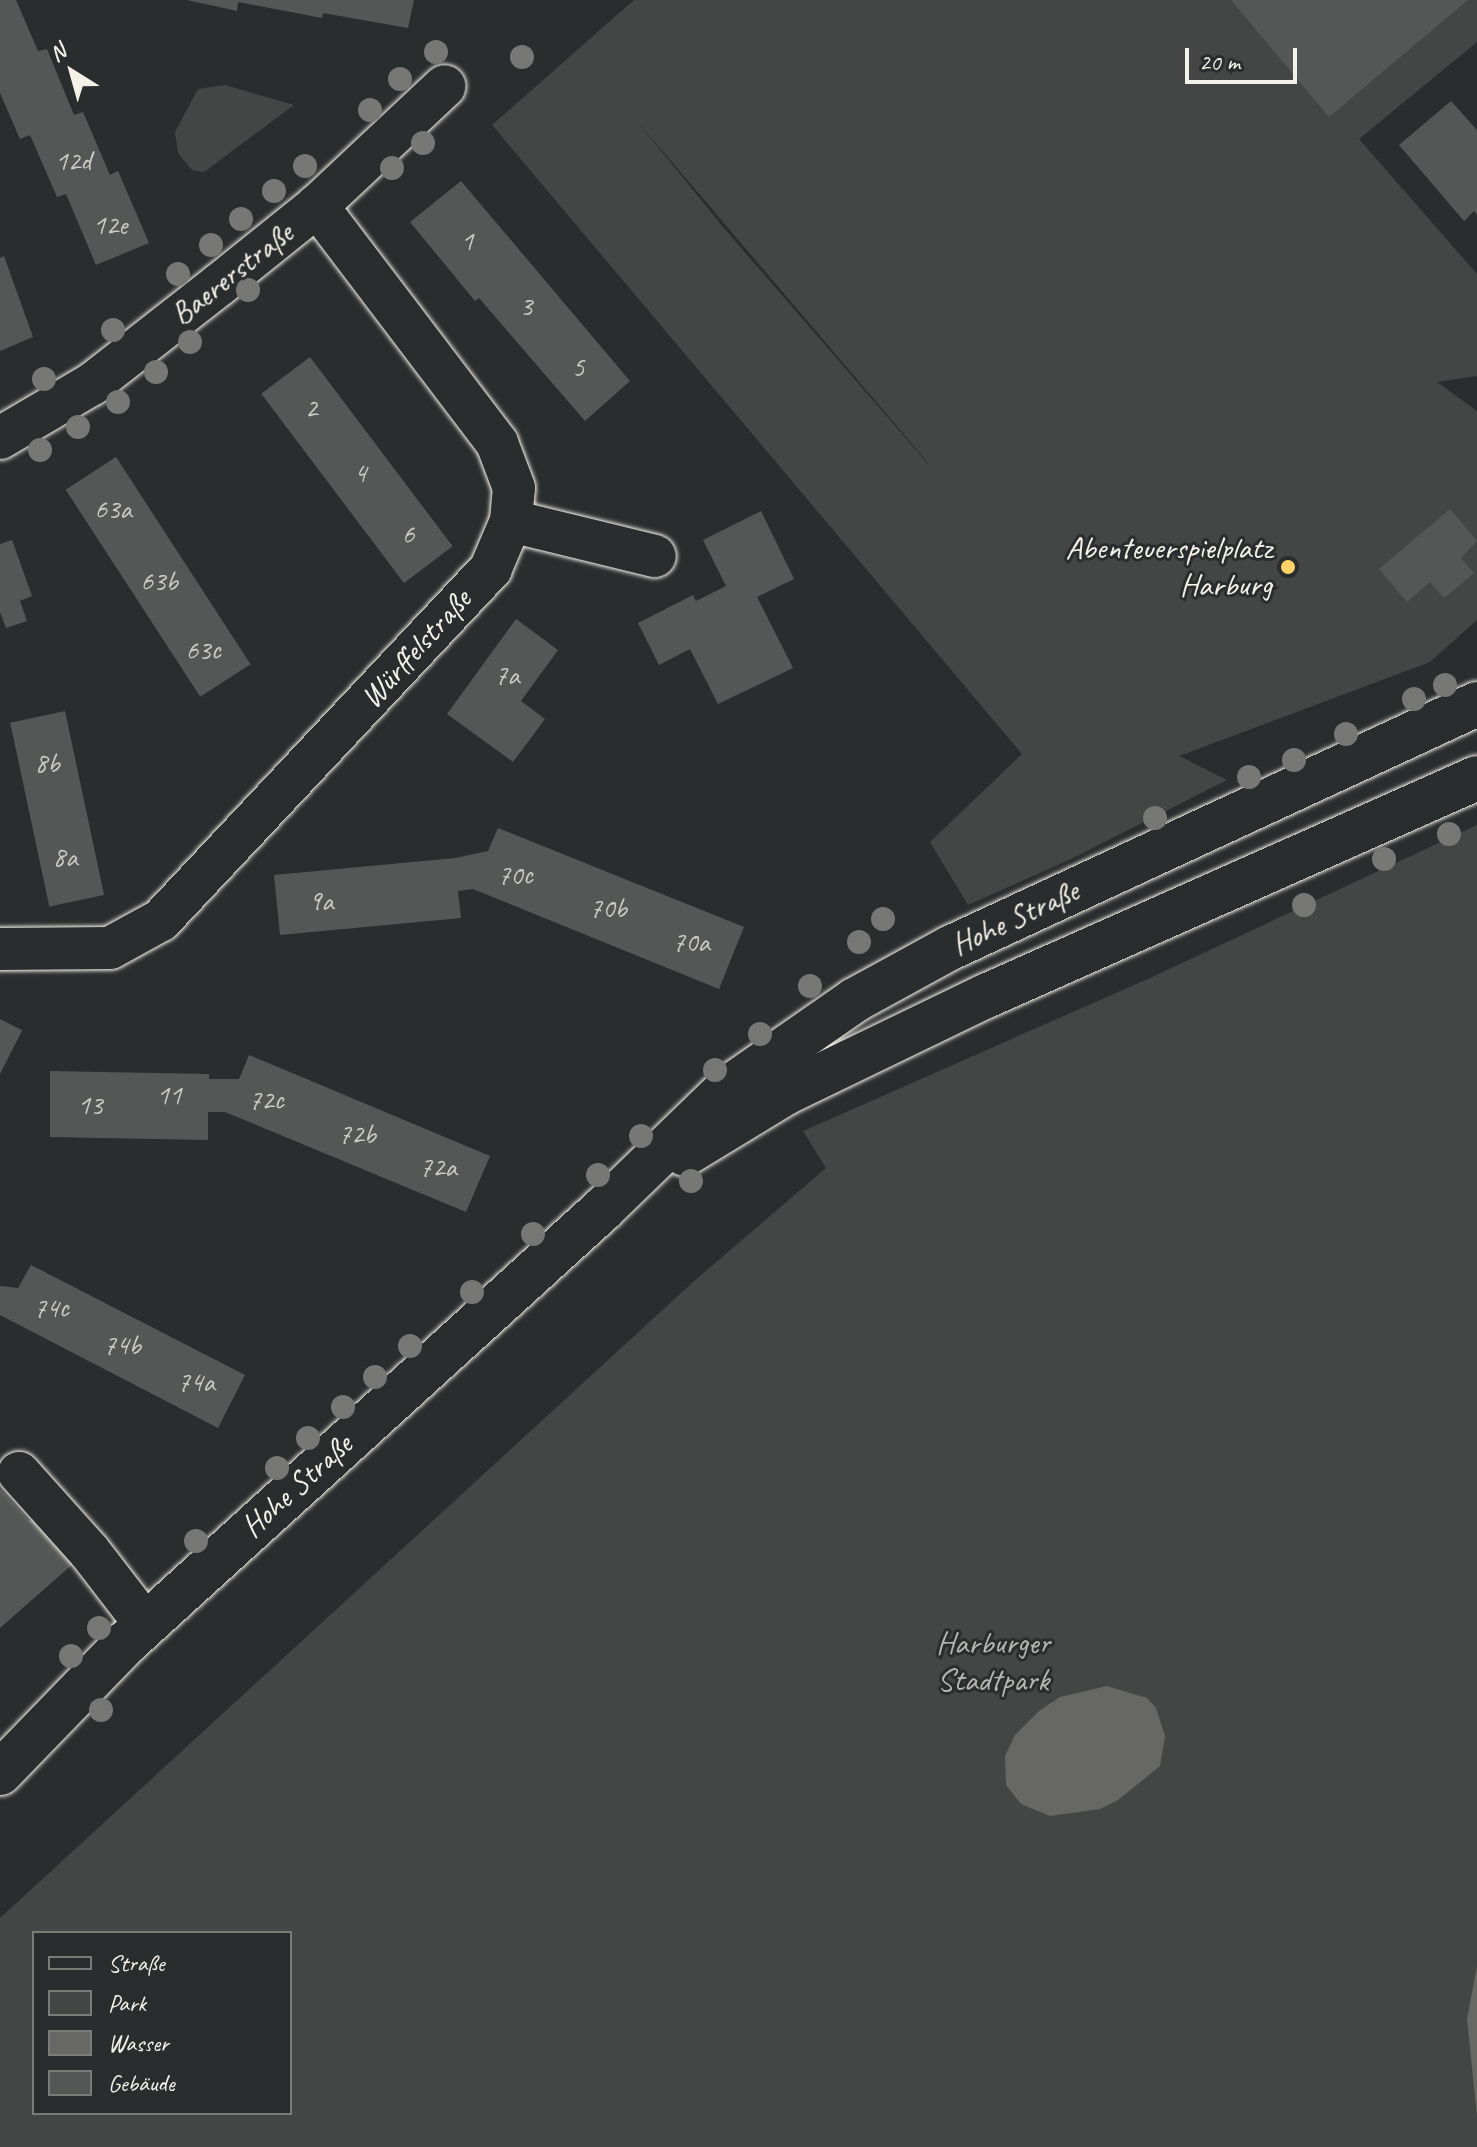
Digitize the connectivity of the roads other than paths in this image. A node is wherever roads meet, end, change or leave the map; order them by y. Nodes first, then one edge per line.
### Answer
1 (445, 86) dead end
2 (317, 206) junction
3 (0, 438) edge
4 (511, 521) junction
5 (655, 556) dead end
6 (1477, 704) edge
7 (1477, 778) edge
8 (0, 949) edge
9 (603, 1209) junction
10 (19, 1473) dead end
11 (146, 1625) junction
12 (0, 1773) edge

1 - 2 street, Baererstraße
2 - 3 street, Baererstraße
2 - 4 street, Würffelstraße
4 - 5 street
4 - 8 street, Würffelstraße
6 - 9 main road, Hohe Straße
7 - 9 main road, Hohe Straße
9 - 11 main road, Hohe Straße
10 - 11 street
11 - 12 main road, Hohe Straße

